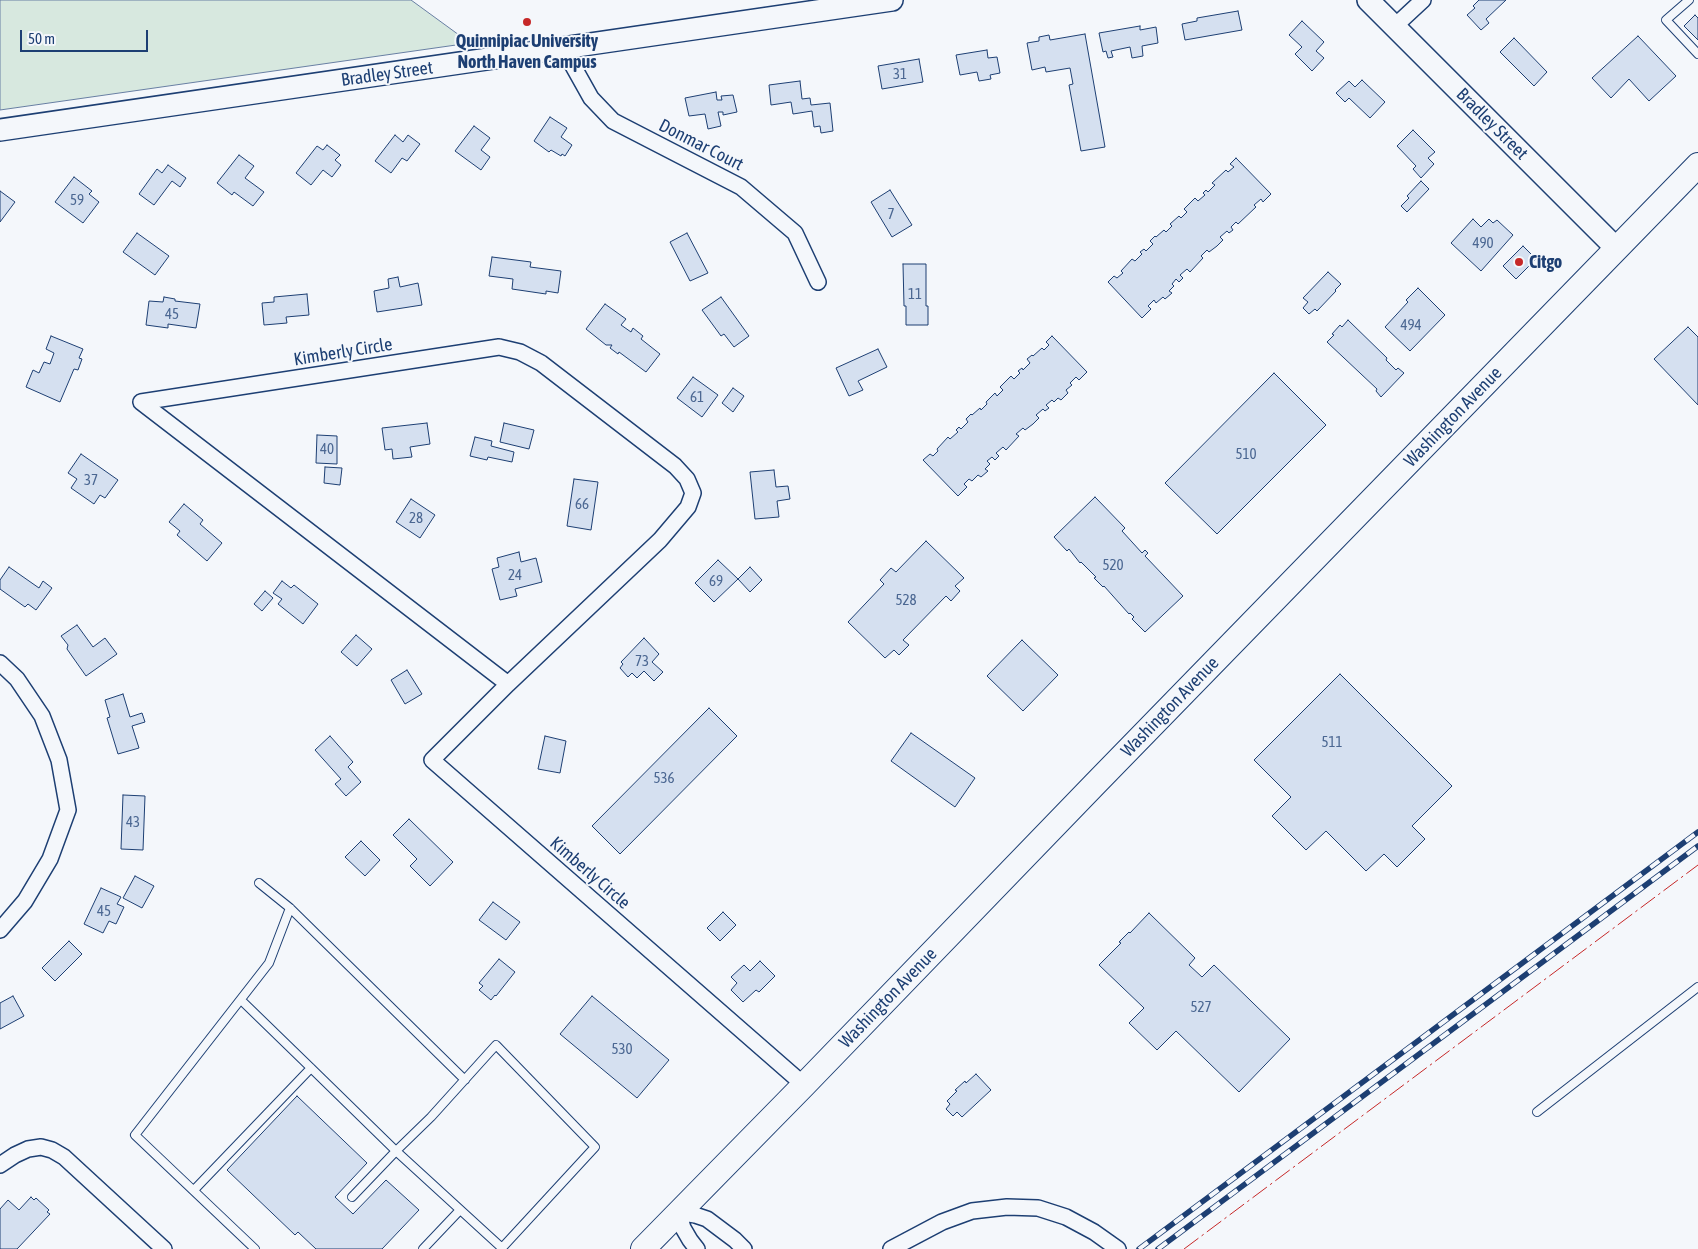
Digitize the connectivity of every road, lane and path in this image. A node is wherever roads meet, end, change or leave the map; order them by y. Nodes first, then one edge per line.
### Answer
1 (892, 0) edge
2 (1368, 0) edge
3 (1423, 0) edge
4 (1688, 0) edge
5 (1395, 26) junction
6 (562, 48) junction
7 (1698, 54) edge
8 (0, 130) edge
9 (1698, 165) edge
10 (1616, 248) junction
11 (818, 282) dead end
12 (0, 663) edge
13 (508, 684) junction
14 (259, 883) dead end
15 (290, 908) junction
16 (0, 930) edge
17 (1698, 986) edge
18 (241, 1000) junction
19 (311, 1068) junction
20 (465, 1080) junction
21 (804, 1085) junction
22 (1537, 1112) dead end
23 (396, 1152) junction
24 (0, 1165) edge
25 (194, 1190) junction
26 (352, 1197) dead end
27 (460, 1210) junction
28 (678, 1212) junction
29 (501, 1248) edge
30 (164, 1249) edge
31 (255, 1249) edge
32 (422, 1249) edge
33 (643, 1249) edge
34 (697, 1249) edge
35 (744, 1249) edge
36 (891, 1249) edge
37 (1118, 1249) edge

1 - 6 street, Bradley Street
2 - 5 street, Bradley Street
3 - 5 street
4 - 7 lane
5 - 10 street, Bradley Street
6 - 8 street, Bradley Street
6 - 11 street, Donmar Court
9 - 10 main road, Washington Avenue
10 - 21 main road, Washington Avenue
12 - 16 street
13 - 13 street, Kimberly Circle
13 - 21 street, Kimberly Circle
14 - 15 lane
15 - 18 lane
15 - 20 lane
17 - 22 lane
18 - 19 lane
18 - 25 lane
19 - 23 lane
19 - 25 lane
20 - 23 lane
20 - 29 lane
21 - 28 main road, Washington Avenue
23 - 26 lane
23 - 27 lane
24 - 30 street
25 - 31 lane
27 - 29 lane
27 - 32 lane
28 - 33 main road, Washington Avenue
28 - 34 street
28 - 35 street
36 - 37 street

